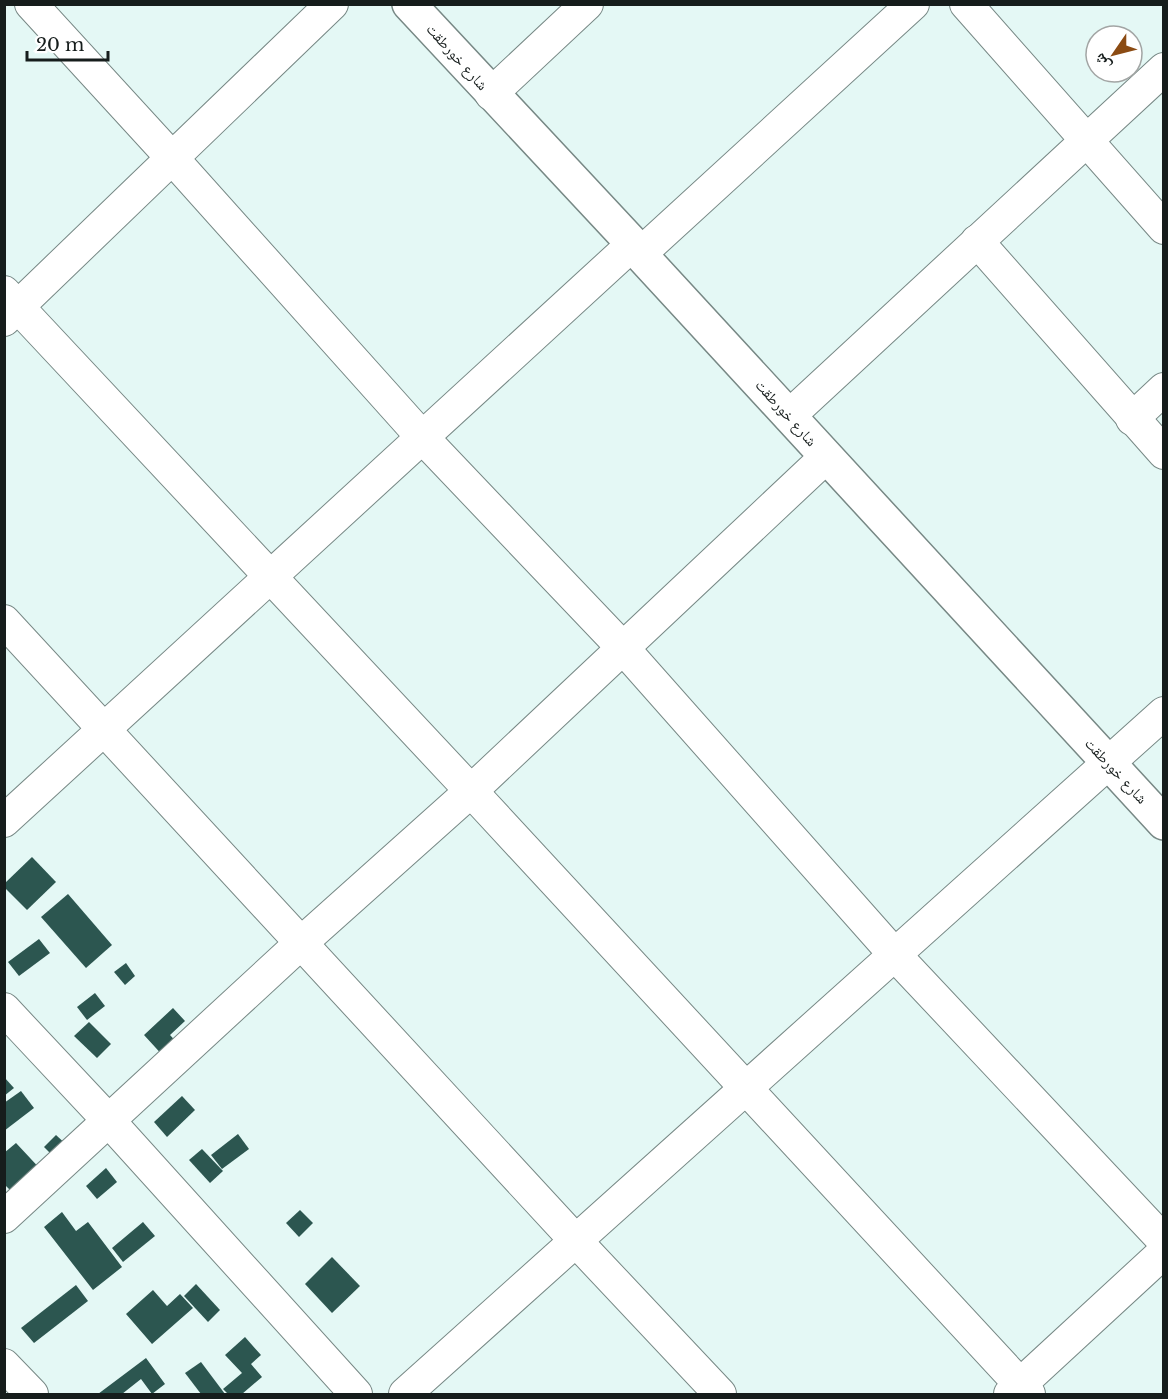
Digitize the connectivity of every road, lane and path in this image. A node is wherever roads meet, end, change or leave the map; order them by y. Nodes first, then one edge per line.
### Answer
1 (31, 4) edge
2 (332, 4) edge
3 (409, 4) edge
4 (587, 4) edge
5 (913, 4) edge
6 (966, 4) edge
7 (1164, 69) edge
8 (491, 94) junction
9 (1087, 141) junction
10 (174, 159) junction
11 (1164, 228) edge
12 (977, 241) junction
13 (636, 249) junction
14 (9, 306) edge
15 (1164, 388) edge
16 (789, 416) junction
17 (1132, 419) junction
18 (423, 438) junction
19 (1164, 453) edge
20 (826, 457) junction
21 (270, 577) junction
22 (4, 621) edge
23 (623, 648) junction
24 (1164, 713) edge
25 (104, 730) junction
26 (1109, 764) junction
27 (471, 791) junction
28 (4, 821) edge
29 (1164, 823) edge
30 (301, 943) junction
31 (895, 955) junction
32 (4, 1009) edge
33 (745, 1089) junction
34 (109, 1121) junction
35 (4, 1217) edge
36 (576, 1241) junction
37 (1164, 1241) edge
38 (1164, 1251) edge
39 (4, 1365) edge
40 (1020, 1391) edge
41 (32, 1395) edge
42 (356, 1395) edge
43 (405, 1395) edge
44 (720, 1395) edge

1 - 10 street
2 - 10 street
3 - 8 street, شارع خورطقت
4 - 8 street
5 - 13 street
6 - 9 street
7 - 9 street
8 - 13 street, شارع خورطقت
9 - 11 street
9 - 12 street
10 - 14 street
10 - 18 street
12 - 16 street
12 - 17 street
13 - 16 street, شارع خورطقت
13 - 18 street
14 - 21 street
15 - 17 street
16 - 20 street, شارع خورطقت
17 - 19 street
18 - 21 street
18 - 23 street
20 - 23 street
20 - 26 street, شارع خورطقت
21 - 25 street
21 - 27 street
22 - 25 street
23 - 27 street
23 - 31 street
24 - 26 street
25 - 28 street
25 - 30 street
26 - 29 street, شارع خورطقت
26 - 31 street
27 - 30 street
27 - 33 street
30 - 34 street
30 - 36 street
31 - 33 street
31 - 37 street
32 - 34 street
33 - 36 street
33 - 40 street
34 - 35 street
34 - 42 street
36 - 43 street
36 - 44 street
38 - 40 street
39 - 41 street

